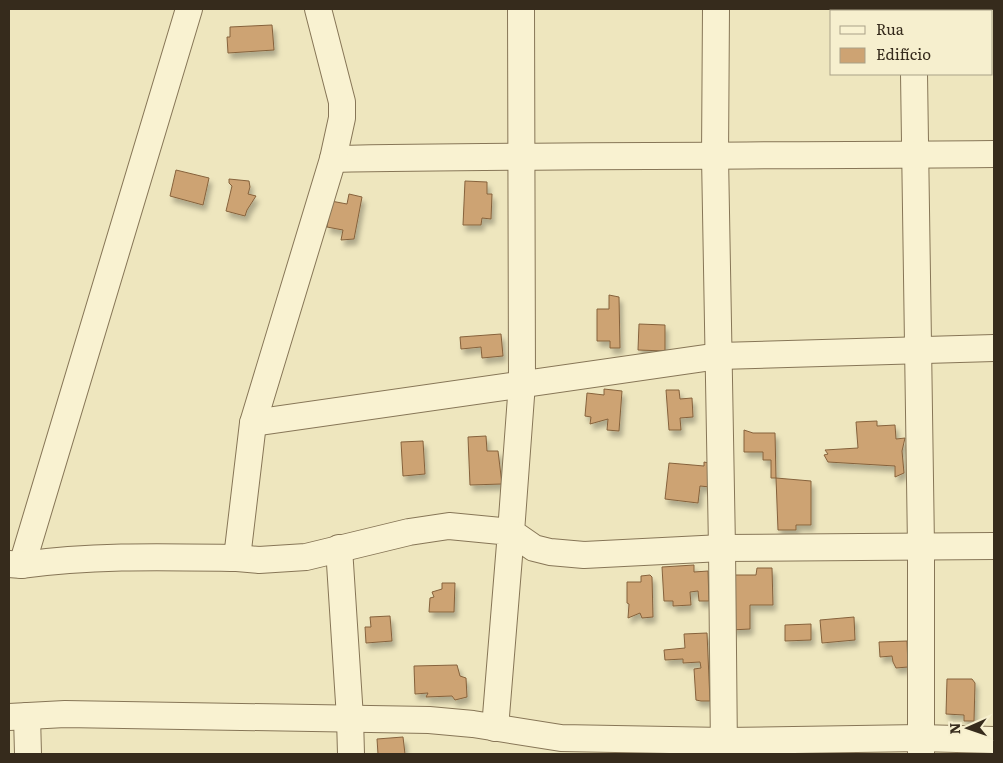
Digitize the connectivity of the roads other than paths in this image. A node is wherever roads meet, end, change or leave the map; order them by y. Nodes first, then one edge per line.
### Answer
1 (189, 9) edge
2 (318, 9) edge
3 (521, 9) edge
4 (716, 9) edge
5 (914, 75) edge
6 (994, 154) edge
7 (522, 155) junction
8 (915, 155) junction
9 (715, 156) junction
10 (333, 159) junction
11 (994, 348) edge
12 (918, 350) junction
13 (720, 356) junction
14 (522, 384) junction
15 (253, 423) junction
16 (511, 532) junction
17 (994, 546) edge
18 (921, 547) junction
19 (339, 548) junction
20 (722, 548) junction
21 (237, 558) junction
22 (15, 564) edge
23 (18, 716) edge
24 (350, 718) junction
25 (495, 728) junction
26 (994, 740) edge
27 (921, 746) edge
28 (724, 748) edge
29 (28, 754) edge
30 (351, 754) edge

1 - 22 street
2 - 10 street
3 - 7 street
4 - 9 street
5 - 8 street
6 - 8 street
7 - 9 street
7 - 10 street
7 - 14 street
8 - 9 street
8 - 12 street
9 - 13 street
10 - 15 street
11 - 12 street
12 - 13 street
12 - 18 street
13 - 14 street
13 - 20 street
14 - 15 street
14 - 16 street
15 - 21 street
16 - 19 street
16 - 20 street
16 - 25 street
17 - 18 street
18 - 20 street
18 - 27 street
19 - 21 street
19 - 24 street
20 - 28 street
21 - 22 street
23 - 24 street
23 - 29 street
24 - 25 street
24 - 30 street
25 - 28 street
26 - 27 street
27 - 28 street

